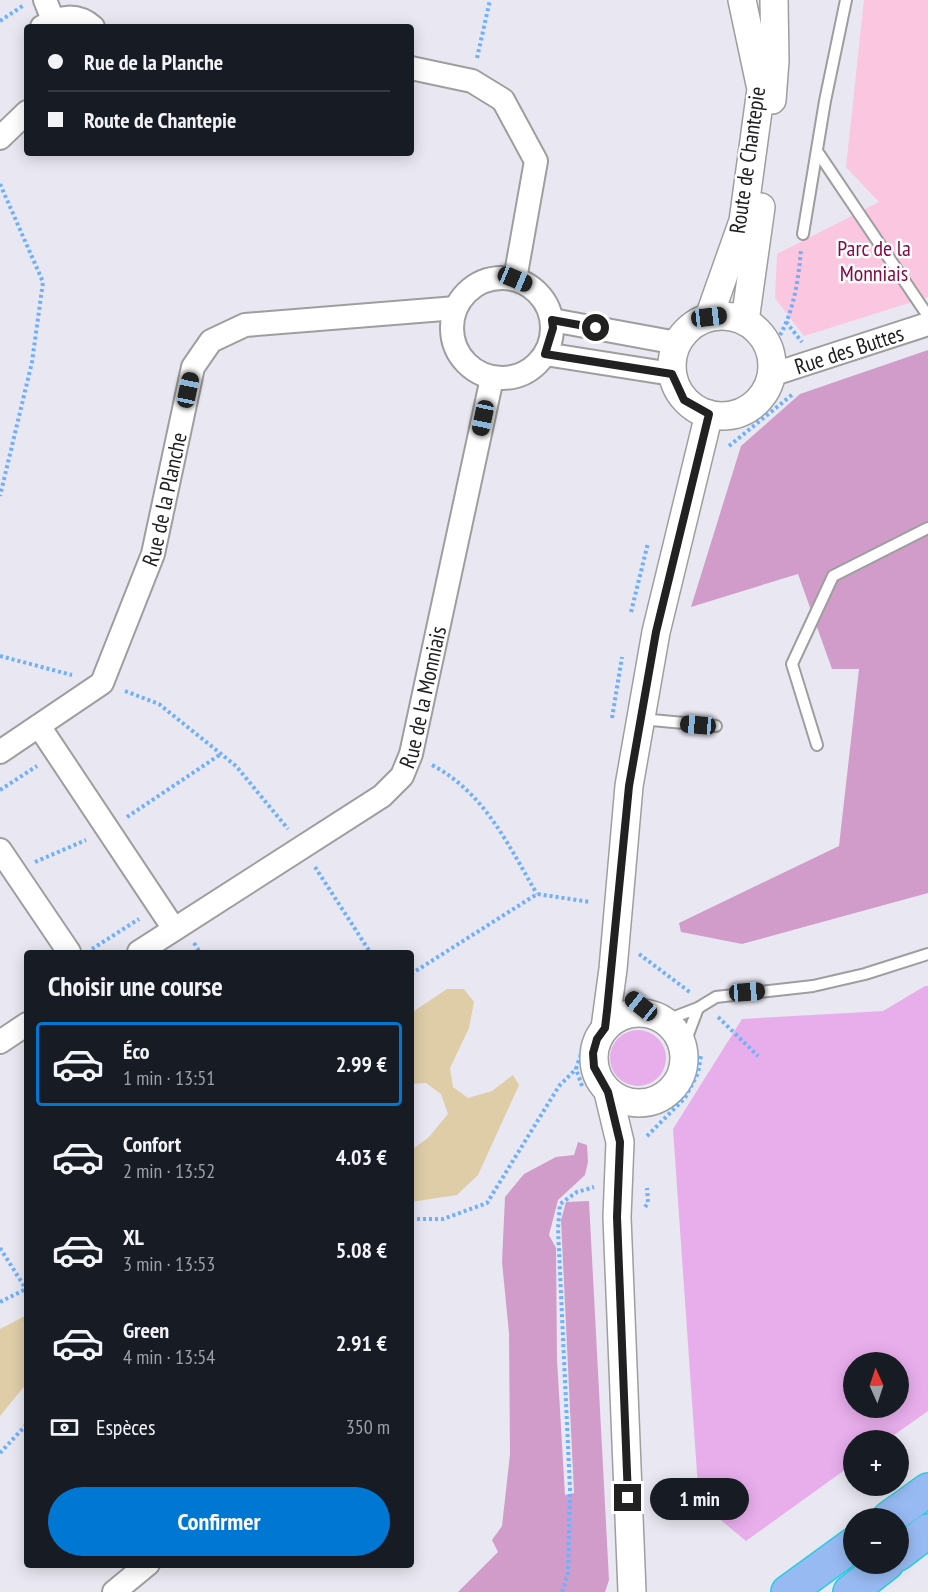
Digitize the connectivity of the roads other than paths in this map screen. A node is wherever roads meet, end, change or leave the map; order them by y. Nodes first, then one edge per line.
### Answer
1 (742, 0) edge
2 (774, 0) edge
3 (846, 0) edge
4 (80, 15) edge
5 (46, 16) edge
6 (414, 69) edge
7 (24, 115) edge
8 (0, 138) edge
9 (819, 154) junction
10 (803, 234) road end
11 (515, 279) junction
12 (456, 308) junction
13 (928, 316) edge
14 (709, 317) junction
15 (552, 320) junction
16 (745, 321) junction
17 (928, 324) edge
18 (677, 343) junction
19 (545, 354) junction
20 (770, 362) junction
21 (672, 374) junction
22 (492, 378) junction
23 (709, 414) junction
24 (928, 528) edge
25 (641, 719) junction
26 (39, 726) junction
27 (716, 726) dead end
28 (817, 745) dead end
29 (0, 752) edge
30 (0, 850) edge
31 (174, 929) junction
32 (68, 950) edge
33 (142, 950) edge
34 (928, 954) edge
35 (613, 969) junction
36 (702, 1006) junction
37 (658, 1018) junction
38 (24, 1026) edge
39 (605, 1028) junction
40 (0, 1042) edge
41 (693, 1047) junction
42 (608, 1092) junction
43 (651, 1101) junction
44 (633, 1142) junction
45 (928, 1490) edge
46 (903, 1508) edge
47 (928, 1531) edge
48 (909, 1546) edge
49 (843, 1552) edge
50 (143, 1568) edge
51 (873, 1574) edge
52 (114, 1592) edge
53 (632, 1592) edge
54 (788, 1592) edge
55 (850, 1592) edge

1 - 14 street, Route de Chantepie
2 - 16 street, Route de Chantepie
3 - 9 lane
4 - 5 street
6 - 11 street
7 - 8 street
9 - 10 lane
9 - 13 lane
11 - 12 street
11 - 15 street
12 - 22 street
12 - 26 street, Rue de la Planche
14 - 16 street
14 - 18 street
15 - 18 street
15 - 19 street
16 - 20 street
17 - 20 street, Rue des Buttes
18 - 21 street
19 - 21 street
19 - 22 street
20 - 23 street
21 - 23 street
22 - 31 street, Rue de la Monniais
23 - 25 street
24 - 28 lane
25 - 27 lane
25 - 35 street
26 - 29 street
26 - 31 street
30 - 32 street
31 - 33 street, Rue de la Monniais
34 - 36 lane
35 - 37 street
35 - 39 street
36 - 37 lane
36 - 41 lane
37 - 39 street
37 - 41 street
38 - 40 street
39 - 42 street
41 - 43 street
42 - 43 street
42 - 44 street
43 - 44 street
44 - 53 street
45 - 46 highway
47 - 48 highway
49 - 54 highway
50 - 52 street
51 - 55 highway

